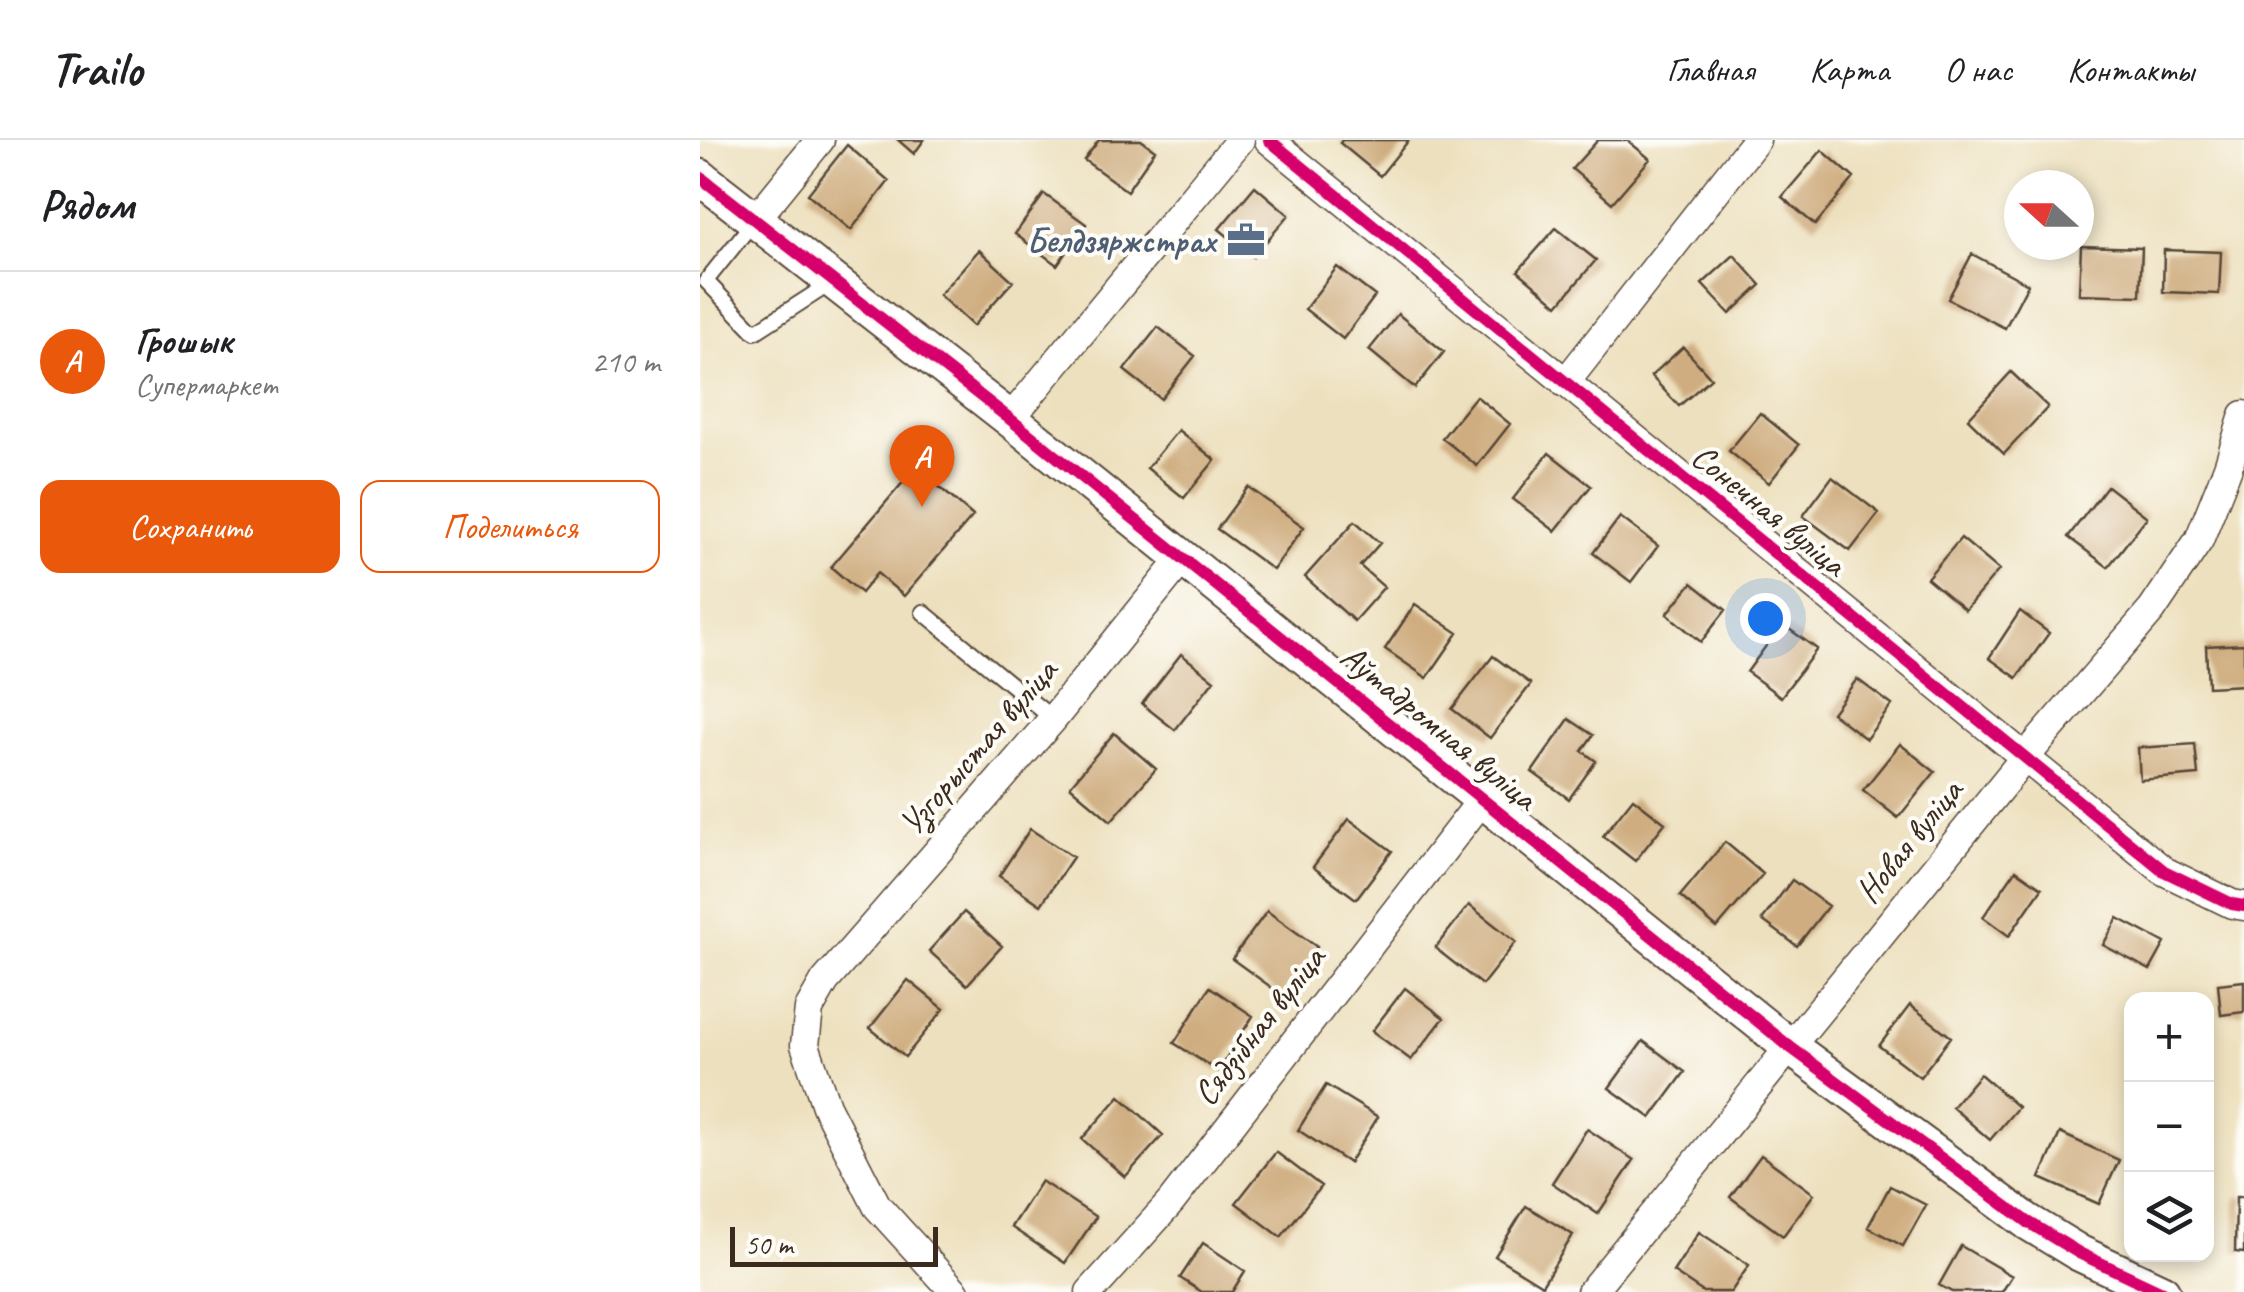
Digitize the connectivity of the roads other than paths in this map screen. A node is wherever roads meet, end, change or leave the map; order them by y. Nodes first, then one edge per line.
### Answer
1 (820, 140) edge
2 (1240, 140) edge
3 (1268, 140) edge
4 (1756, 140) edge
5 (700, 177) edge
6 (755, 220) junction
7 (832, 282) junction
8 (1565, 382) junction
9 (2244, 414) edge
10 (1010, 420) junction
11 (1183, 558) junction
12 (923, 612) dead end
13 (1053, 719) junction
14 (2026, 756) junction
15 (1481, 800) junction
16 (2244, 906) edge
17 (1790, 1047) junction
18 (955, 1292) edge
19 (1090, 1292) edge
20 (1591, 1292) edge
21 (2162, 1292) edge

1 - 6 street
2 - 10 street
3 - 8 street, Сонечная вуліца
4 - 8 street
5 - 6 street, Аўтадромная вуліца
6 - 7 street, Аўтадромная вуліца
6 - 7 lane
7 - 10 street, Аўтадромная вуліца
8 - 14 street, Сонечная вуліца
9 - 14 street, Новая вуліца
10 - 11 street, Аўтадромная вуліца
11 - 13 street, Узгорыстая вуліца
11 - 15 street, Аўтадромная вуліца
12 - 13 lane
13 - 18 street, Узгорыстая вуліца
14 - 16 street, Сонечная вуліца
14 - 17 street, Новая вуліца
15 - 17 street, Аўтадромная вуліца
15 - 19 street, Сядзібная вуліца
17 - 20 street, Новая вуліца
17 - 21 street, Аўтадромная вуліца

